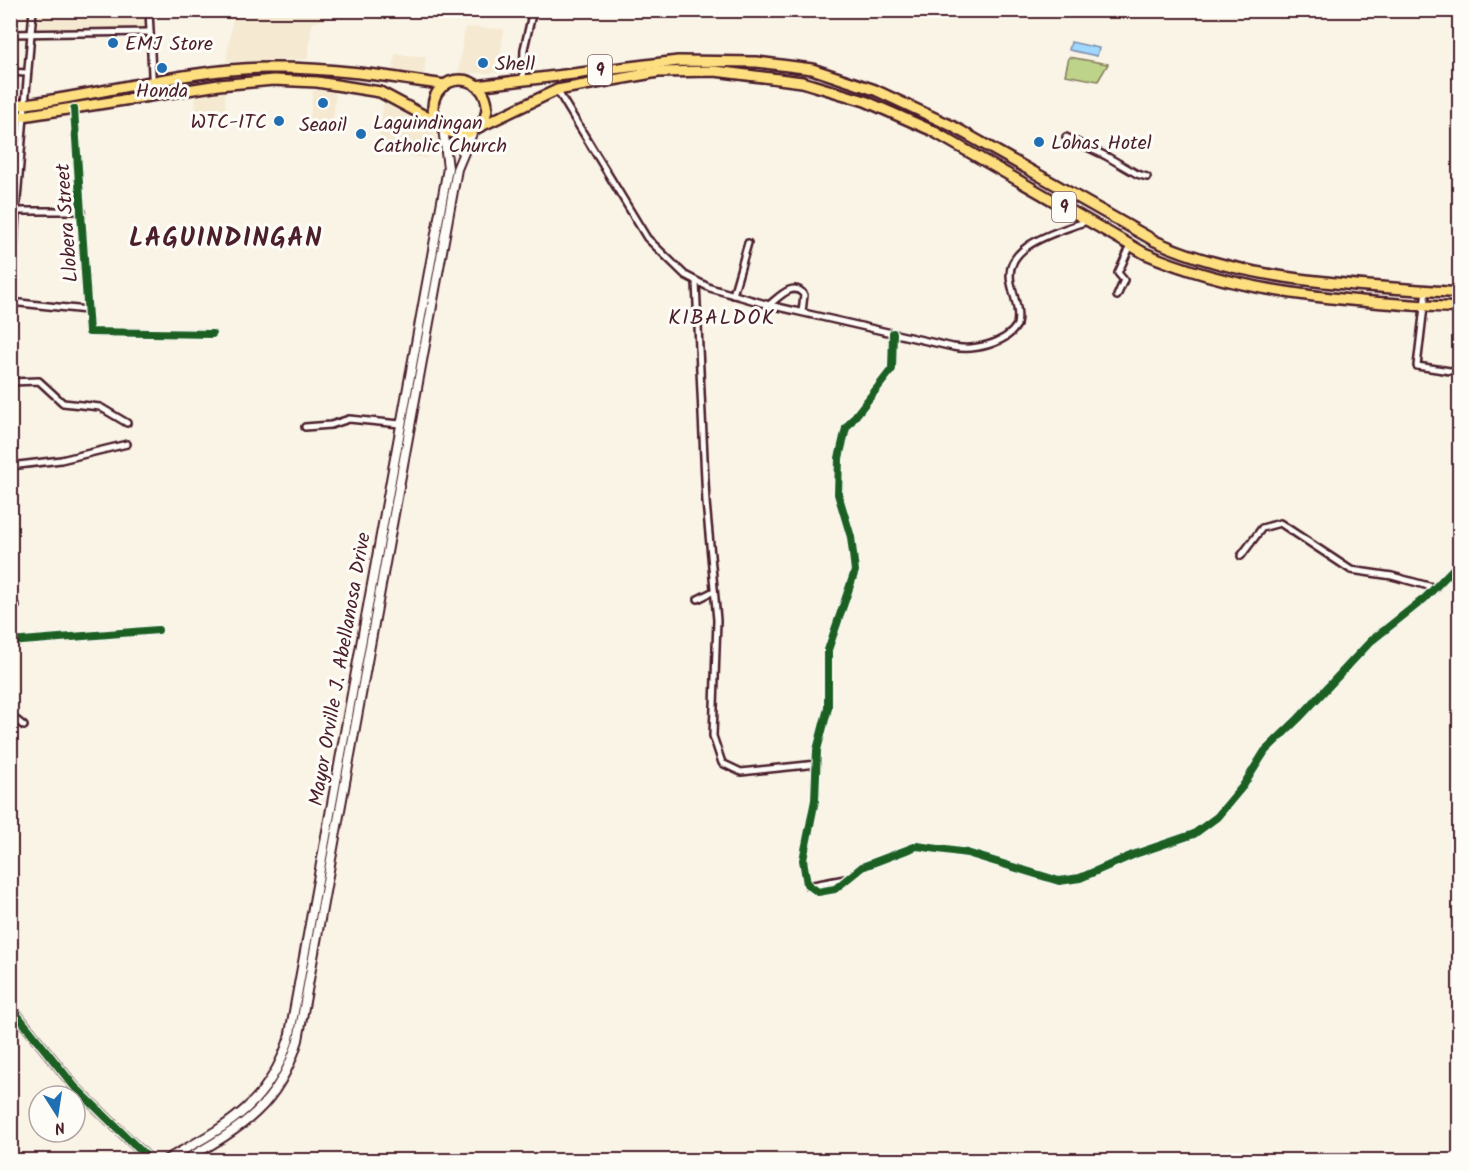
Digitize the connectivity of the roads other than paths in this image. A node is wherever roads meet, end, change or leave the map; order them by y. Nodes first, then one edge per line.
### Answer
1 (33, 10) edge
2 (149, 10) edge
3 (533, 10) edge
4 (150, 32) junction
5 (10, 34) edge
6 (32, 34) junction
7 (716, 59) junction
8 (592, 70) junction
9 (716, 71) junction
10 (10, 72) edge
11 (26, 73) junction
12 (523, 81) junction
13 (152, 83) junction
14 (596, 83) junction
15 (445, 85) junction
16 (476, 86) junction
17 (557, 90) junction
18 (153, 96) junction
19 (24, 105) junction
20 (10, 106) edge
21 (74, 108) junction
22 (23, 116) junction
23 (10, 118) edge
24 (440, 125) junction
25 (475, 129) junction
26 (1066, 137) dead end
27 (1147, 177) dead end
28 (13, 211) edge
29 (82, 211) junction
30 (1089, 221) junction
31 (748, 243) dead end
32 (1131, 245) junction
33 (1186, 255) junction
34 (1183, 270) junction
35 (696, 282) junction
36 (1426, 290) junction
37 (1460, 293) edge
38 (733, 295) junction
39 (1117, 296) dead end
40 (11, 302) edge
41 (769, 305) junction
42 (1424, 305) junction
43 (1460, 308) edge
44 (87, 310) junction
45 (802, 312) junction
46 (893, 333) junction
47 (212, 334) dead end
48 (1450, 371) dead end
49 (10, 382) edge
50 (127, 423) dead end
51 (400, 424) junction
52 (305, 427) dead end
53 (127, 444) dead end
54 (10, 466) edge
55 (1241, 556) dead end
56 (1460, 562) edge
57 (1436, 588) junction
58 (714, 591) junction
59 (698, 599) dead end
60 (158, 630) dead end
61 (10, 642) edge
62 (10, 715) edge
63 (24, 726) dead end
64 (817, 764) junction
65 (10, 1006) edge
66 (243, 1113) junction
67 (249, 1121) junction
68 (150, 1161) edge
69 (166, 1161) edge
70 (185, 1161) edge

1 - 6 street
2 - 4 street
3 - 12 street
4 - 6 street
4 - 13 street
5 - 6 street
6 - 11 street
7 - 8 highway, 9
7 - 9 highway
7 - 33 highway, 9
8 - 12 highway, 9
8 - 14 highway
9 - 14 highway, 9
9 - 30 highway, 9
10 - 11 street
11 - 19 street
12 - 16 highway, 9
13 - 15 highway, 9
13 - 18 street
13 - 19 highway, 9
14 - 17 highway, 9
15 - 16 highway, 9
15 - 24 highway
16 - 25 highway
17 - 25 highway, 9
17 - 35 street
18 - 21 highway
18 - 24 highway
19 - 20 highway, 9
19 - 22 street
21 - 22 highway
21 - 29 street, Llobera Street
22 - 23 highway
22 - 28 street
24 - 25 highway
24 - 51 main road, Mayor Orville J. Abellanosa Drive
25 - 67 main road, Mayor Orville J. Abellanosa Drive
26 - 27 street
28 - 29 street
28 - 40 street
29 - 44 street, Llobera Street
30 - 32 highway, 9
30 - 46 street
31 - 38 street
32 - 34 highway, 9
32 - 39 street
33 - 34 highway
33 - 36 highway, 9
34 - 42 highway, 9
35 - 38 street
35 - 58 street
36 - 37 highway, 9
36 - 42 street
38 - 41 street
40 - 44 street
41 - 45 street
41 - 45 street
42 - 43 highway, 9
42 - 48 street
44 - 47 street, Llobera Street
45 - 46 street
46 - 64 street
49 - 50 street
51 - 52 street
51 - 66 main road, Mayor Orville J. Abellanosa Drive
53 - 54 street
55 - 57 street
56 - 57 street
57 - 64 street
58 - 59 street
58 - 64 street
60 - 61 street
62 - 63 street
65 - 68 main road
66 - 67 main road
66 - 69 main road, Mayor Orville J. Abellanosa Drive
67 - 70 main road, Mayor Orville J. Abellanosa Drive

